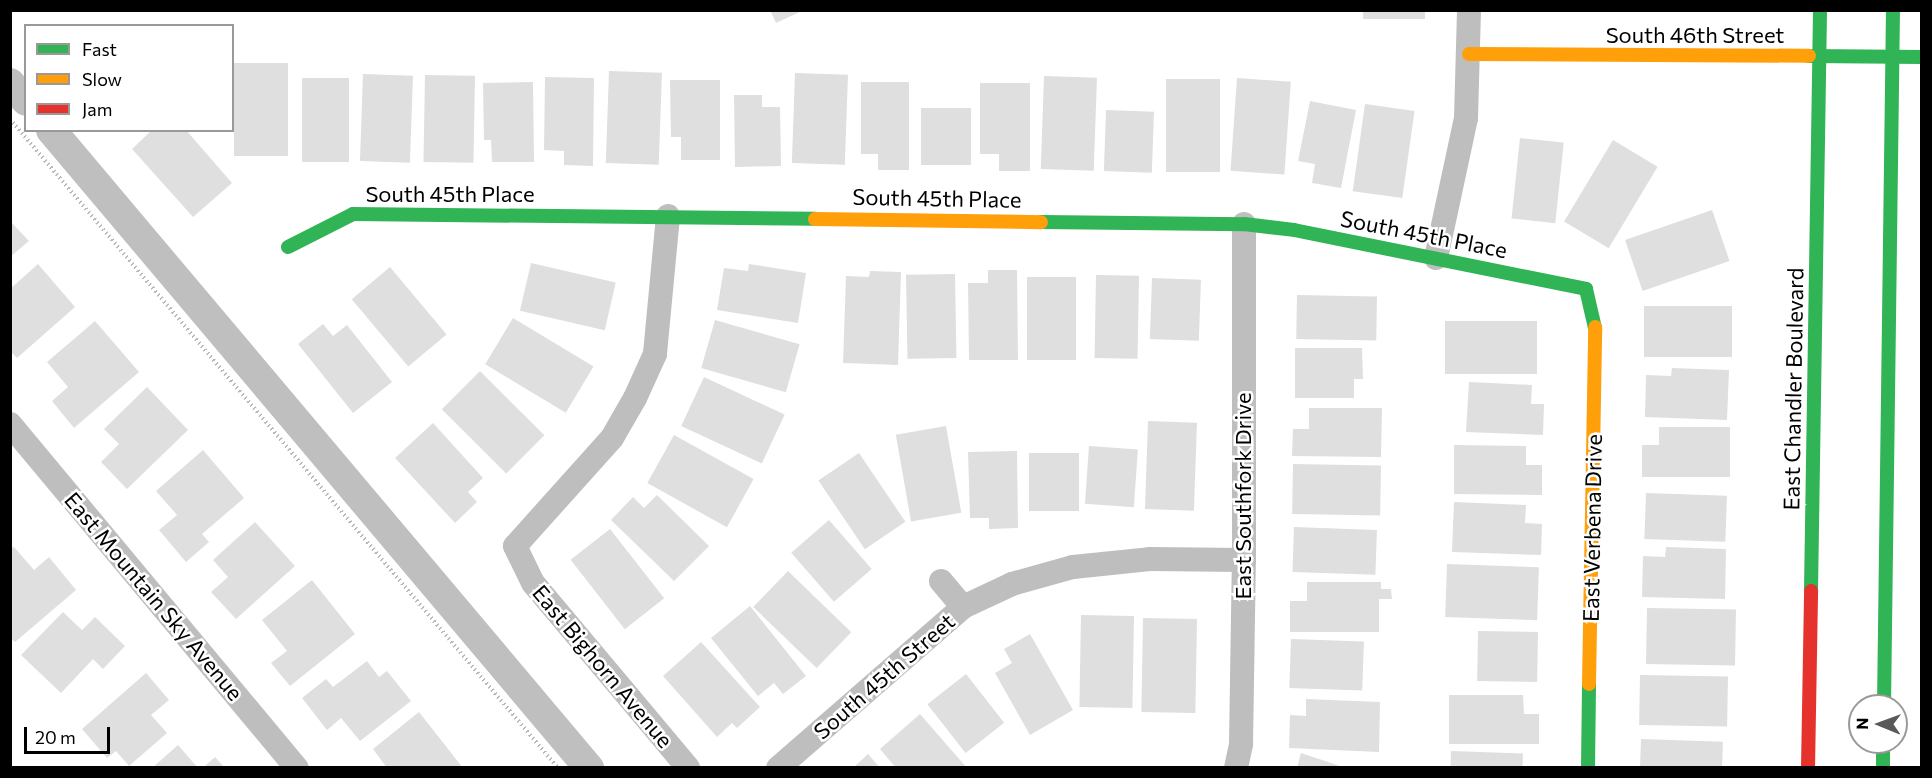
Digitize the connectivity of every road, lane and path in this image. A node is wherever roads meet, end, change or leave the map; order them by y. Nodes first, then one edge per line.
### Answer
1 (1469, 10) edge
2 (1820, 10) edge
3 (1893, 10) edge
4 (1469, 54) junction
5 (1892, 56) junction
6 (1820, 57) junction
7 (1922, 57) edge
8 (10, 119) edge
9 (668, 216) junction
10 (1244, 224) junction
11 (288, 247) dead end
12 (1436, 258) junction
13 (1586, 289) joint
14 (10, 424) edge
15 (1244, 560) junction
16 (941, 581) dead end
17 (963, 608) junction
18 (1884, 694) edge
19 (297, 768) edge
20 (558, 768) edge
21 (688, 768) edge
22 (778, 768) edge
23 (1236, 768) edge
24 (1588, 768) edge
25 (1808, 768) edge

1 - 4 street
2 - 6 street, East Chandler Boulevard
3 - 5 street
4 - 6 street, South 46th Street
4 - 12 street
5 - 6 street, South 46th Street
5 - 7 street, South 46th Street
5 - 18 street
6 - 25 street, East Chandler Boulevard
8 - 20 path
9 - 10 street, South 45th Place
9 - 11 street, South 45th Place
9 - 21 street, East Bighorn Avenue
10 - 12 street, South 45th Place
10 - 15 street, East Southfork Drive
12 - 13 street, South 45th Place
13 - 24 street, East Verbena Drive
14 - 19 street, East Mountain Sky Avenue
15 - 17 street, South 45th Street
15 - 23 street, East Southfork Drive
16 - 17 street, South 45th Street
17 - 22 street, South 45th Street

